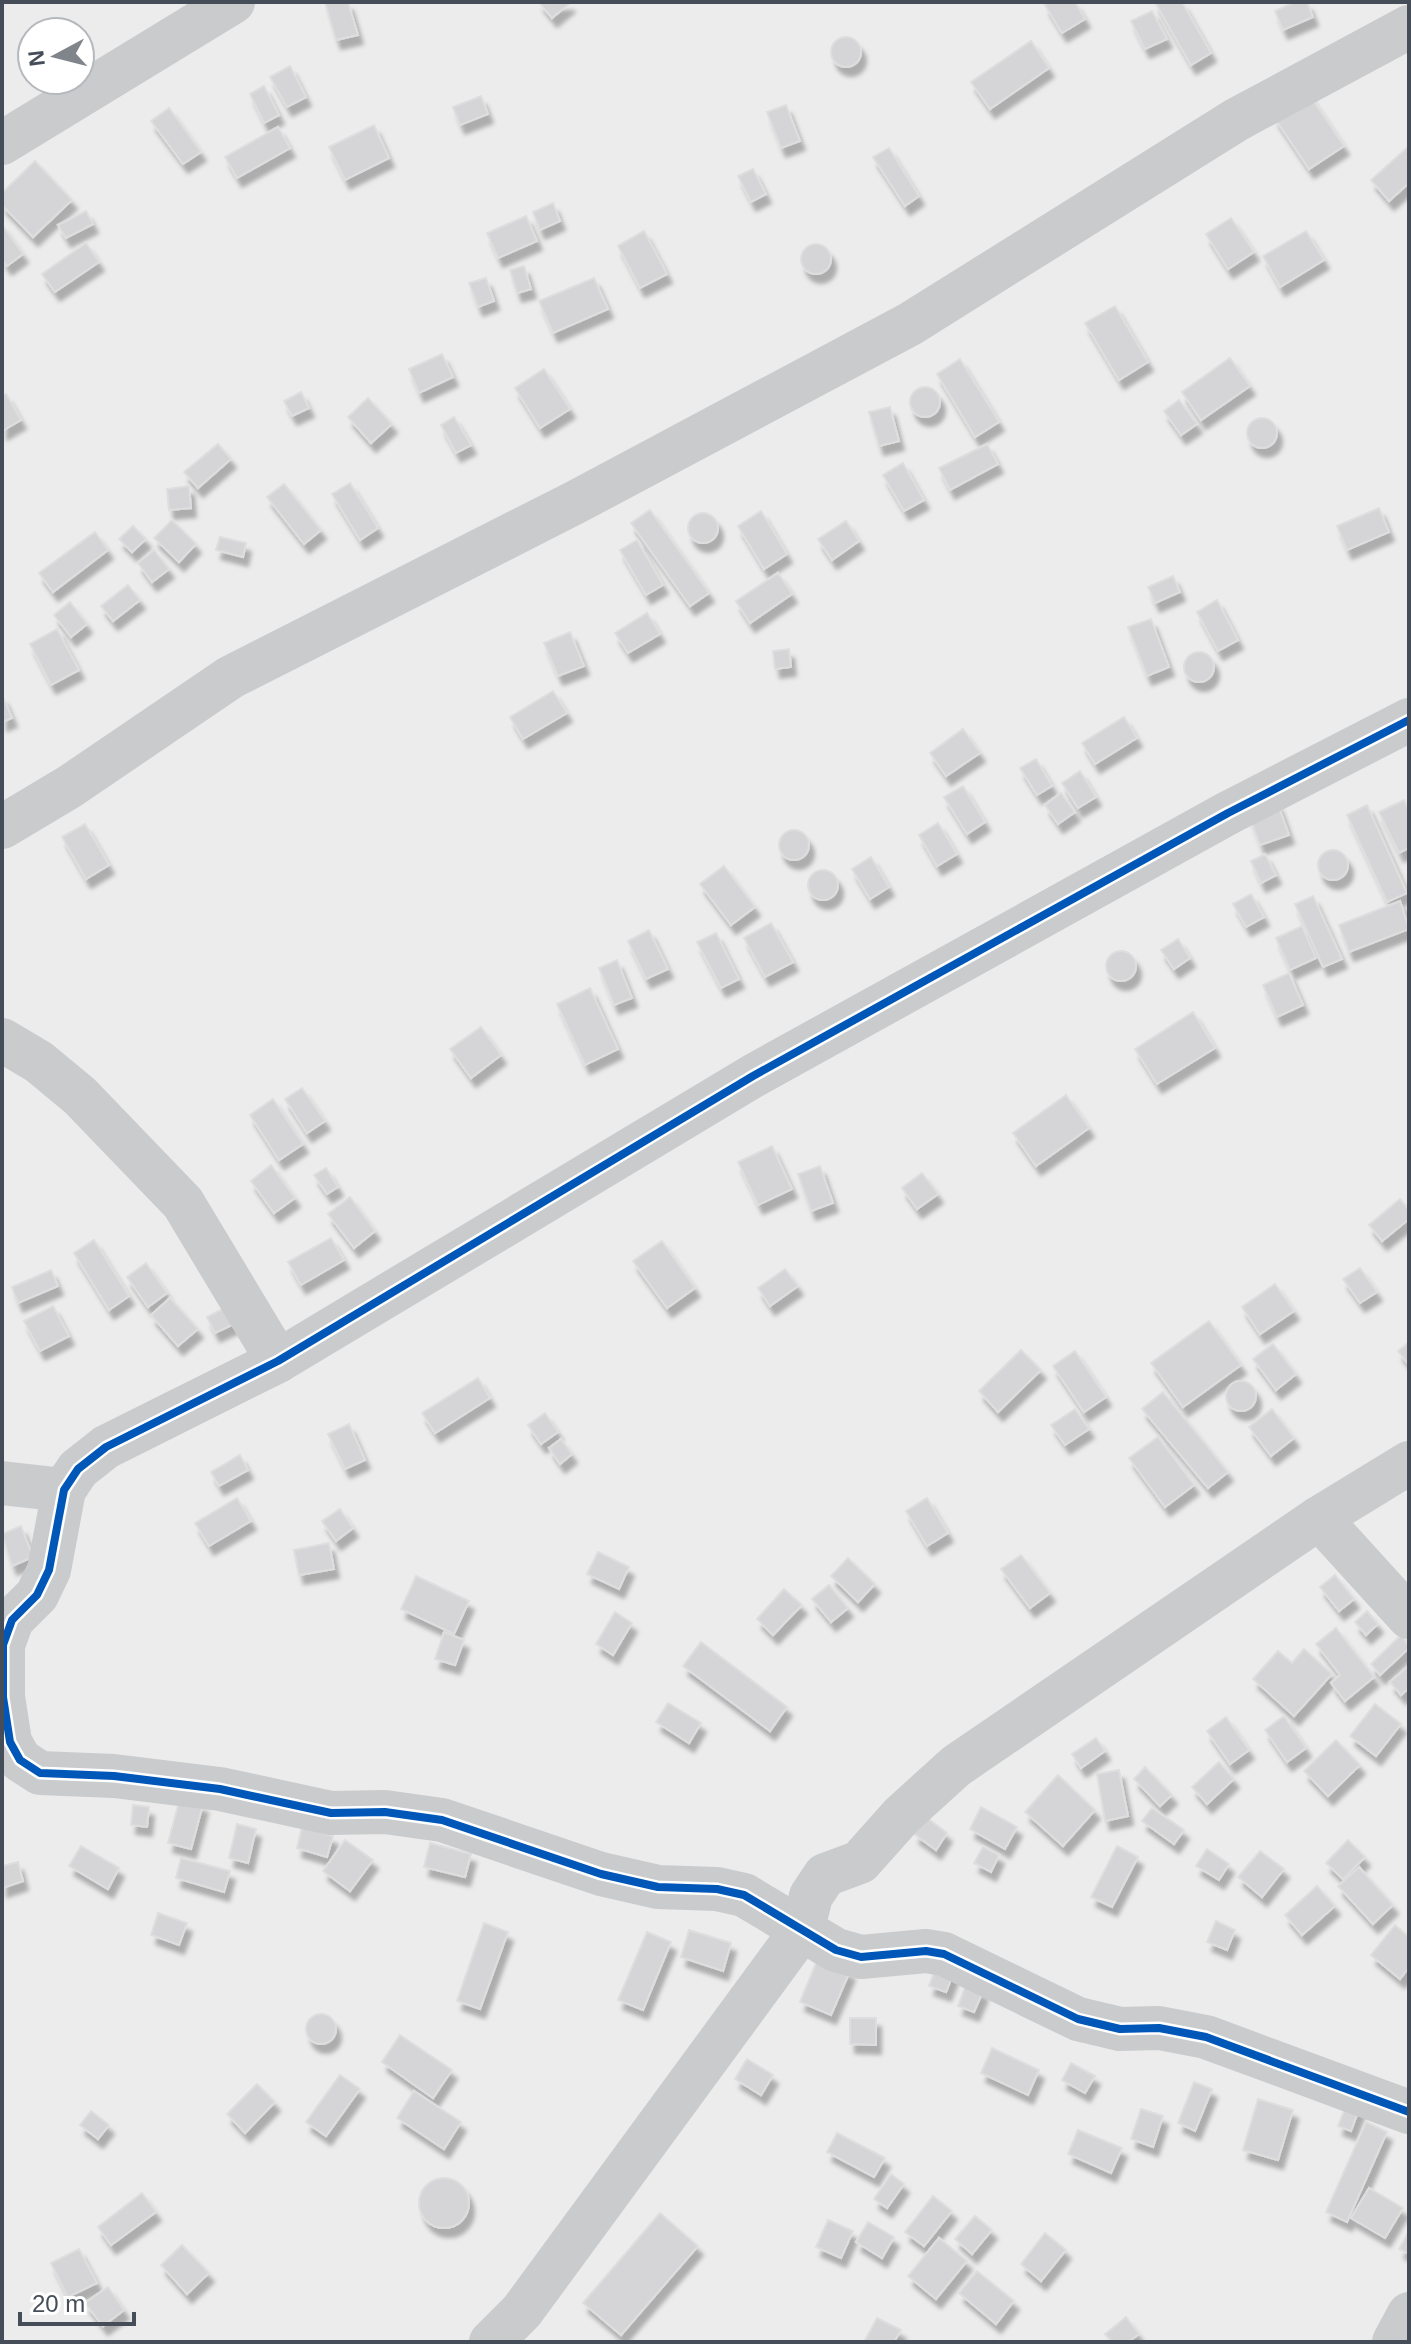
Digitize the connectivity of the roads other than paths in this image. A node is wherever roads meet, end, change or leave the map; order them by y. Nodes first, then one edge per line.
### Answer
1 (233, 2) edge
2 (1409, 27) edge
3 (2, 143) edge
4 (1409, 720) edge
5 (2, 827) edge
6 (2, 1040) edge
7 (278, 1361) junction
8 (1409, 1463) edge
9 (2, 1483) edge
10 (64, 1490) junction
11 (1319, 1518) junction
12 (1409, 1617) edge
13 (803, 1928) junction
14 (1400, 2101) edge
15 (1409, 2314) edge
16 (491, 2342) edge
17 (1394, 2342) edge

1 - 3 street
2 - 5 street
4 - 7 street
6 - 7 street
7 - 10 street
8 - 11 street
9 - 10 street
10 - 13 street
11 - 12 street
11 - 13 street
13 - 14 street
13 - 16 street
15 - 17 street

